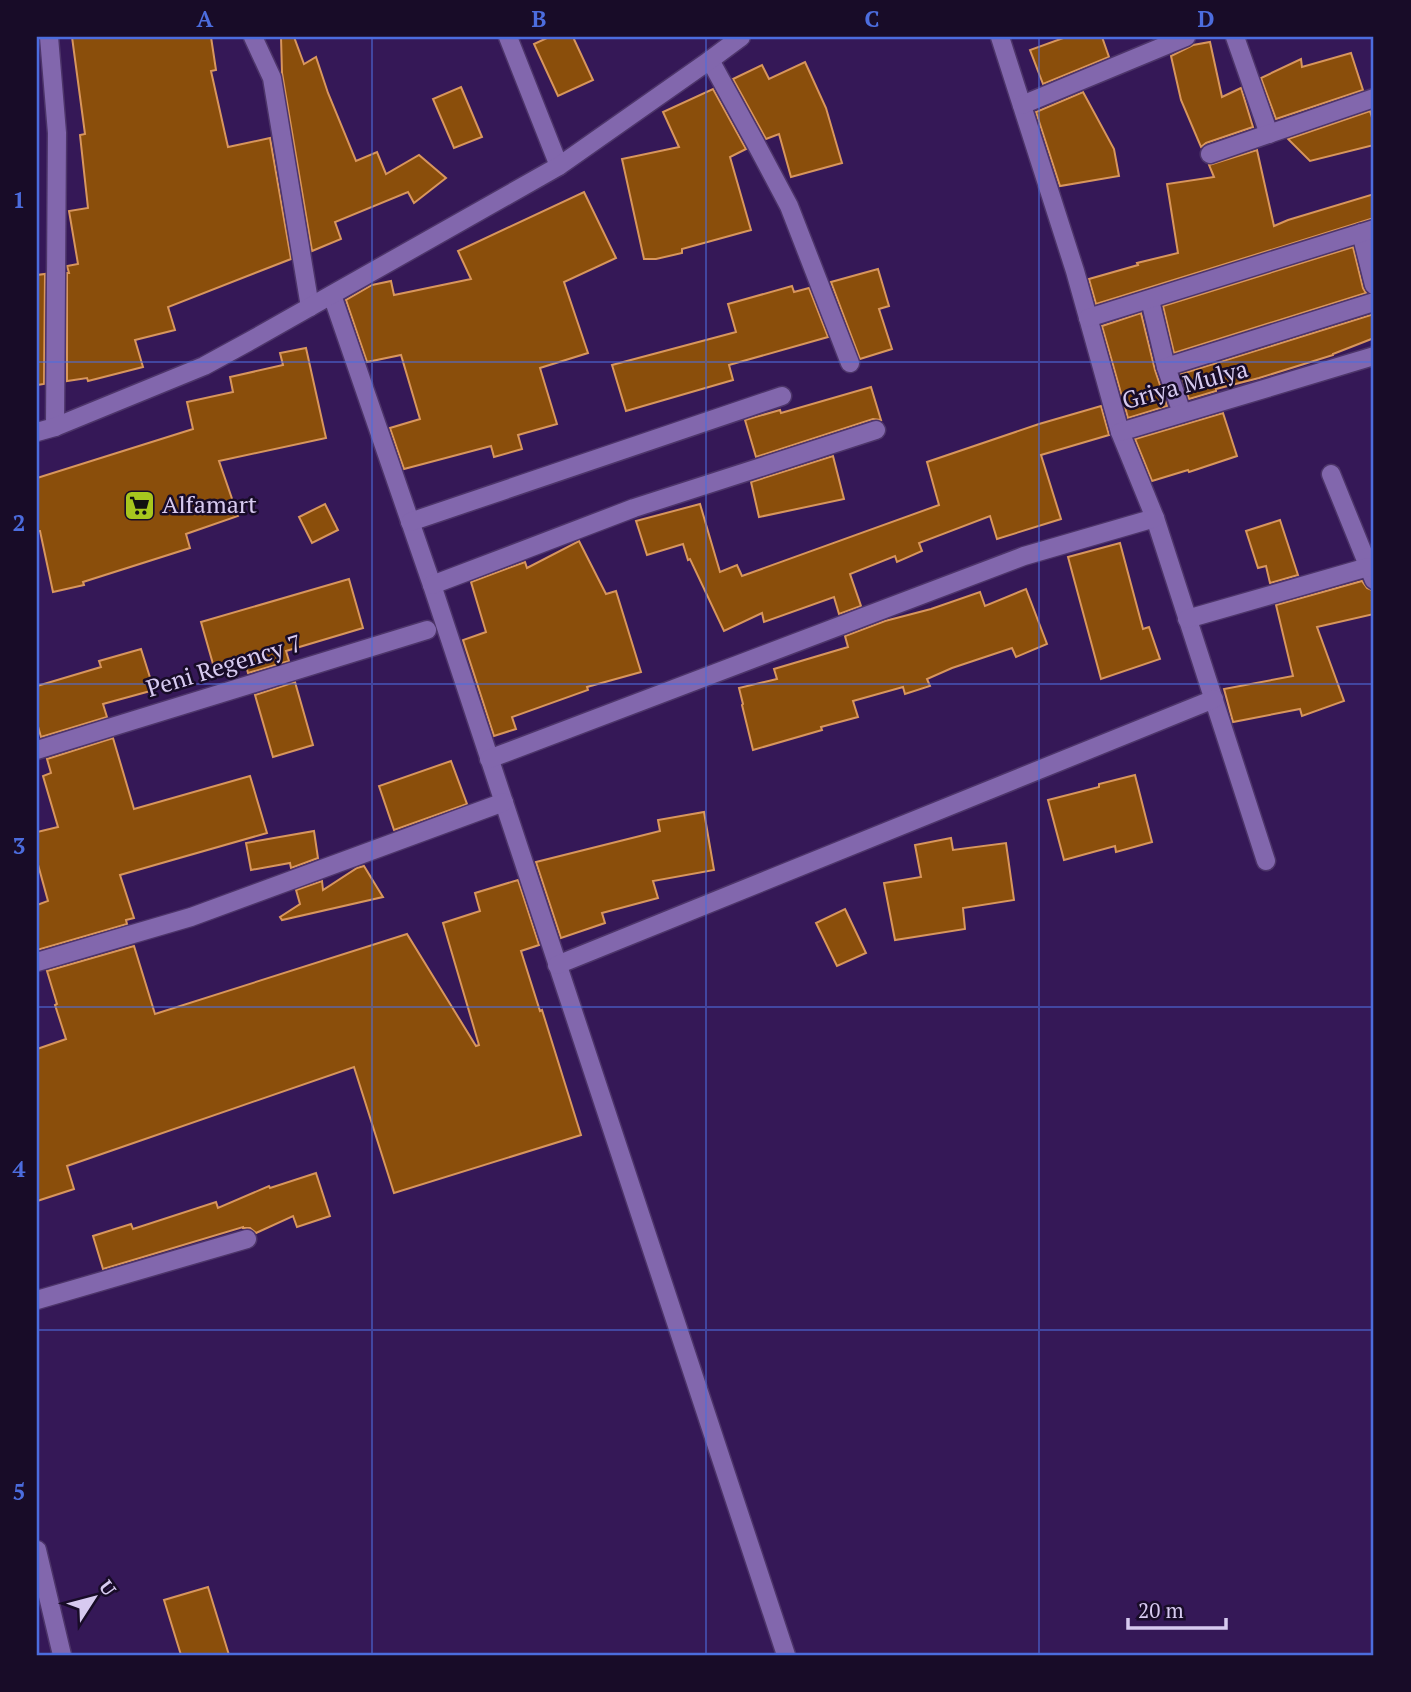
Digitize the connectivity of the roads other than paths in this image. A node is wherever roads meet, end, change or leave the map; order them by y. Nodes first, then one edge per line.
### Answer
1 (49, 37) edge
2 (253, 37) edge
3 (508, 37) edge
4 (741, 37) edge
5 (1000, 37) edge
6 (1186, 37) edge
7 (1235, 37) edge
8 (710, 61) junction
9 (1374, 98) edge
10 (1022, 105) junction
11 (1269, 134) junction
12 (1210, 154) dead end
13 (559, 166) junction
14 (1368, 231) edge
15 (1374, 285) edge
16 (332, 295) junction
17 (1150, 300) junction
18 (1374, 302) edge
19 (310, 307) junction
20 (1088, 318) junction
21 (1374, 356) edge
22 (850, 363) dead end
23 (1166, 367) junction
24 (782, 396) dead end
25 (1182, 413) junction
26 (55, 427) junction
27 (876, 430) dead end
28 (37, 432) edge
29 (1120, 432) junction
30 (1331, 474) dead end
31 (1155, 518) junction
32 (410, 522) junction
33 (1371, 574) edge
34 (432, 585) junction
35 (1187, 619) junction
36 (427, 630) dead end
37 (1214, 699) junction
38 (37, 750) edge
39 (489, 759) junction
40 (503, 802) junction
41 (1266, 861) dead end
42 (37, 962) edge
43 (557, 965) junction
44 (247, 1239) dead end
45 (37, 1300) edge
46 (37, 1550) edge
47 (42, 1594) edge
48 (62, 1655) edge
49 (786, 1655) edge

1 - 26 street
2 - 19 street
3 - 13 street
4 - 8 street
5 - 10 street, Griya Mulya
6 - 10 street
7 - 11 street
8 - 13 street
8 - 22 street
9 - 11 street
10 - 20 street, Griya Mulya
11 - 12 street
13 - 16 street
14 - 15 street
14 - 17 street
16 - 19 street
16 - 32 street
17 - 20 street
17 - 23 street
18 - 23 street
19 - 26 street
20 - 29 street, Griya Mulya
21 - 25 street, Griya Mulya
23 - 25 street
24 - 32 street
25 - 29 street, Griya Mulya
26 - 28 street
27 - 34 street
29 - 31 street
30 - 33 street
31 - 35 street
31 - 39 street
32 - 34 street
33 - 35 street
34 - 39 street
35 - 37 street
36 - 38 street, Peni Regency 7
37 - 41 street
37 - 43 street
39 - 40 street
40 - 42 street
40 - 43 street
43 - 49 street
44 - 45 street
46 - 47 street
47 - 48 street

